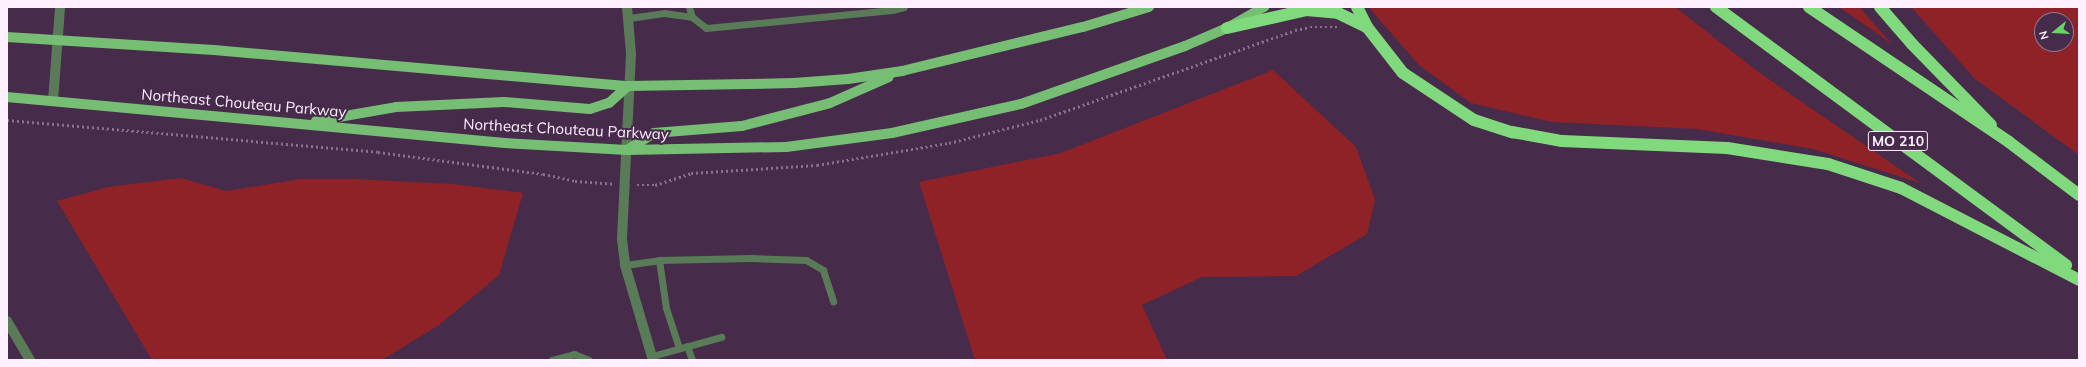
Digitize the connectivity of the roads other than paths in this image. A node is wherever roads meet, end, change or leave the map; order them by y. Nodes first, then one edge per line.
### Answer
1 (60, 7) edge
2 (627, 7) edge
3 (689, 7) edge
4 (904, 7) edge
5 (1150, 7) edge
6 (1264, 7) edge
7 (1357, 7) edge
8 (1716, 7) edge
9 (1809, 7) edge
10 (1880, 7) edge
11 (692, 17) junction
12 (629, 18) junction
13 (1367, 27) junction
14 (1227, 28) junction
15 (7, 37) edge
16 (58, 41) junction
17 (902, 71) junction
18 (628, 86) junction
19 (7, 97) edge
20 (53, 101) junction
21 (303, 123) junction
22 (2009, 142) junction
23 (627, 150) junction
24 (2079, 195) edge
25 (659, 260) junction
26 (624, 265) junction
27 (2079, 276) edge
28 (2079, 280) edge
29 (833, 301) dead end
30 (7, 321) edge
31 (721, 337) dead end
32 (687, 346) junction
33 (679, 348) junction
34 (653, 358) edge
35 (30, 360) edge
36 (552, 360) edge
37 (589, 360) edge
38 (692, 360) edge

1 - 16 street
2 - 12 street
3 - 11 lane
4 - 11 lane
5 - 17 main road
6 - 14 main road, Northeast Chouteau Parkway
7 - 13 highway
8 - 27 highway, MO 210
9 - 22 highway
10 - 22 highway
11 - 12 lane
12 - 18 street
13 - 14 highway
13 - 28 highway
14 - 23 main road, Northeast Chouteau Parkway
15 - 16 main road
16 - 18 main road
16 - 20 street
17 - 18 main road
17 - 23 main road
18 - 21 main road
18 - 23 street
19 - 20 main road, Northeast Chouteau Parkway
20 - 21 main road, Northeast Chouteau Parkway
21 - 23 main road, Northeast Chouteau Parkway
22 - 24 highway
23 - 26 street
25 - 26 lane
25 - 29 lane
25 - 33 lane
26 - 34 street
30 - 35 street
31 - 32 lane
32 - 33 lane
32 - 38 lane
33 - 34 lane
36 - 37 lane

